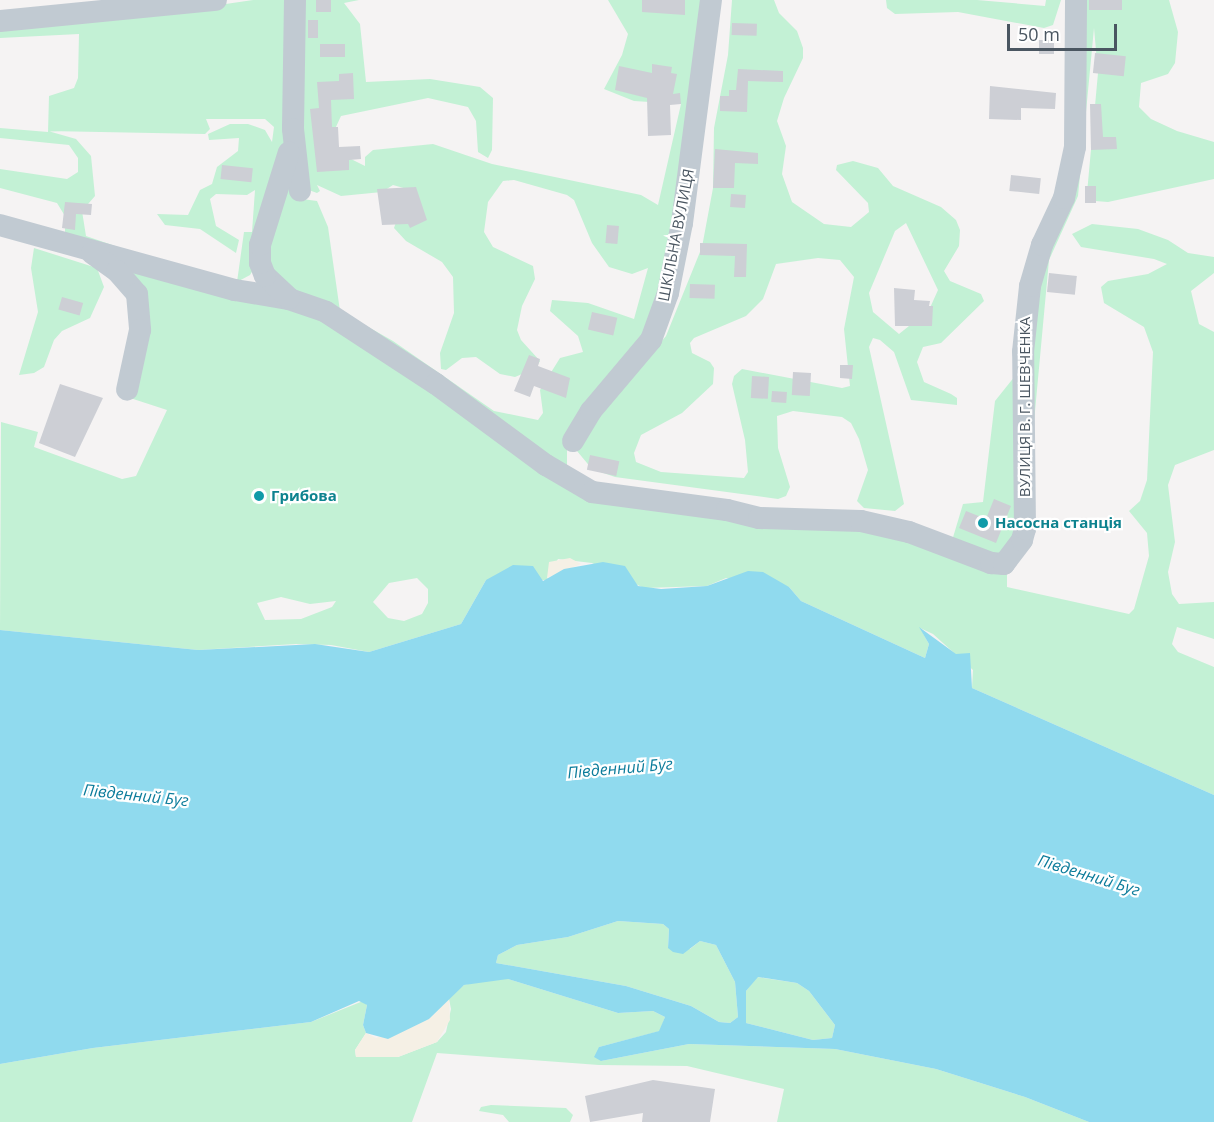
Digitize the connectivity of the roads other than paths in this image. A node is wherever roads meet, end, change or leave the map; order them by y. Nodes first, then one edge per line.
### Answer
1 (216, 0) edge
2 (295, 0) edge
3 (711, 0) edge
4 (1076, 0) edge
5 (0, 21) edge
6 (293, 139) junction
7 (300, 191) dead end
8 (0, 225) edge
9 (81, 245) junction
10 (260, 263) junction
11 (235, 290) junction
12 (289, 299) junction
13 (127, 390) dead end
14 (573, 441) dead end

1 - 5 street
2 - 6 street
3 - 14 street, ШКІЛЬНА ВУЛИЦЯ
4 - 12 street, ВУЛИЦЯ В. Г. ШЕВЧЕНКА
6 - 7 street
6 - 10 street
8 - 9 street
9 - 11 street
9 - 13 street
10 - 11 street
10 - 12 street
11 - 12 street

